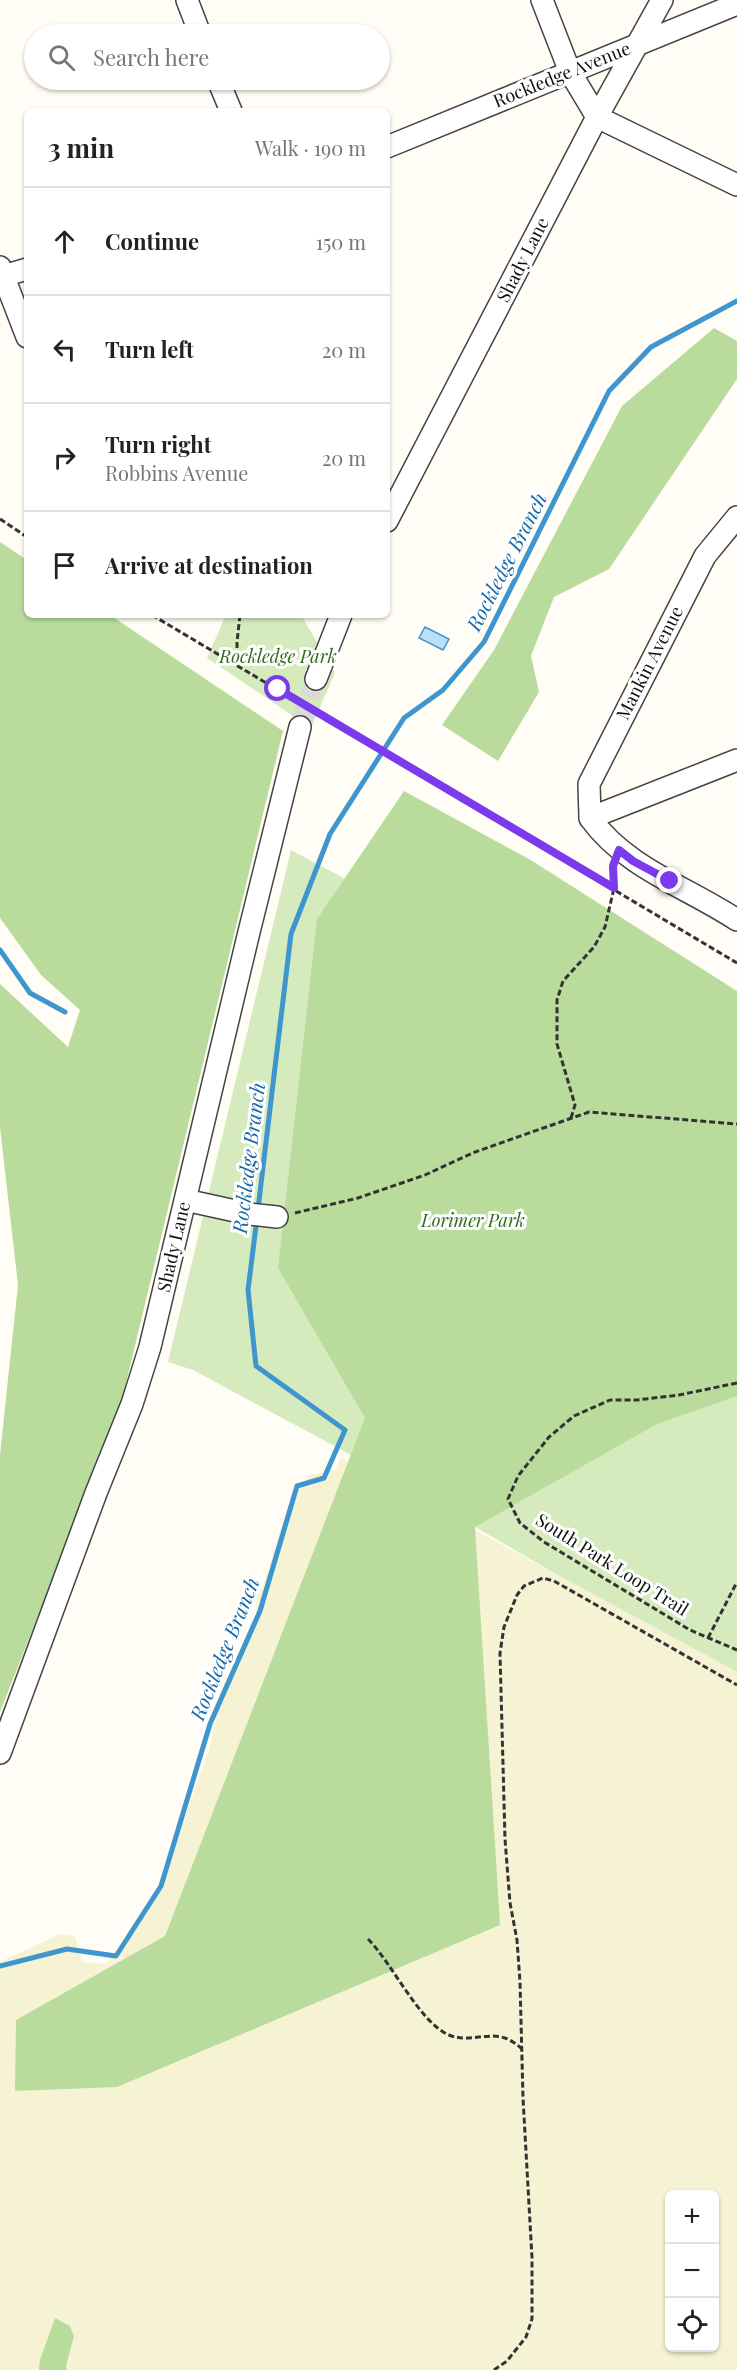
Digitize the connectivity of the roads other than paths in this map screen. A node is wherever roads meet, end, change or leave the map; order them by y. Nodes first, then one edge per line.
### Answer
1 (187, 0) edge
2 (542, 0) edge
3 (662, 0) edge
4 (737, 4) edge
5 (197, 24) edge
6 (636, 45) junction
7 (570, 72) junction
8 (222, 90) edge
9 (230, 108) edge
10 (597, 117) junction
11 (390, 146) edge
12 (737, 185) edge
13 (24, 269) edge
14 (1, 273) edge
15 (24, 330) edge
16 (390, 508) edge
17 (737, 517) edge
18 (340, 618) edge
19 (316, 680) tunnel mouth
20 (300, 727) tunnel mouth
21 (737, 760) edge
22 (590, 818) junction
23 (737, 920) edge
24 (185, 1200) junction
25 (278, 1217) road end
26 (0, 1753) edge

1 - 5 street
2 - 7 street
3 - 6 street, Shady Lane
4 - 6 street, Rockledge Avenue
6 - 7 street, Rockledge Avenue
6 - 10 street, Shady Lane
7 - 10 street
7 - 11 street, Rockledge Avenue
8 - 9 street
10 - 12 street
10 - 16 street, Shady Lane
13 - 14 street
14 - 15 street
17 - 22 street, Mankin Avenue
18 - 19 street
20 - 24 street, Shady Lane
21 - 22 street
22 - 23 street
24 - 25 street
24 - 26 street, Shady Lane

